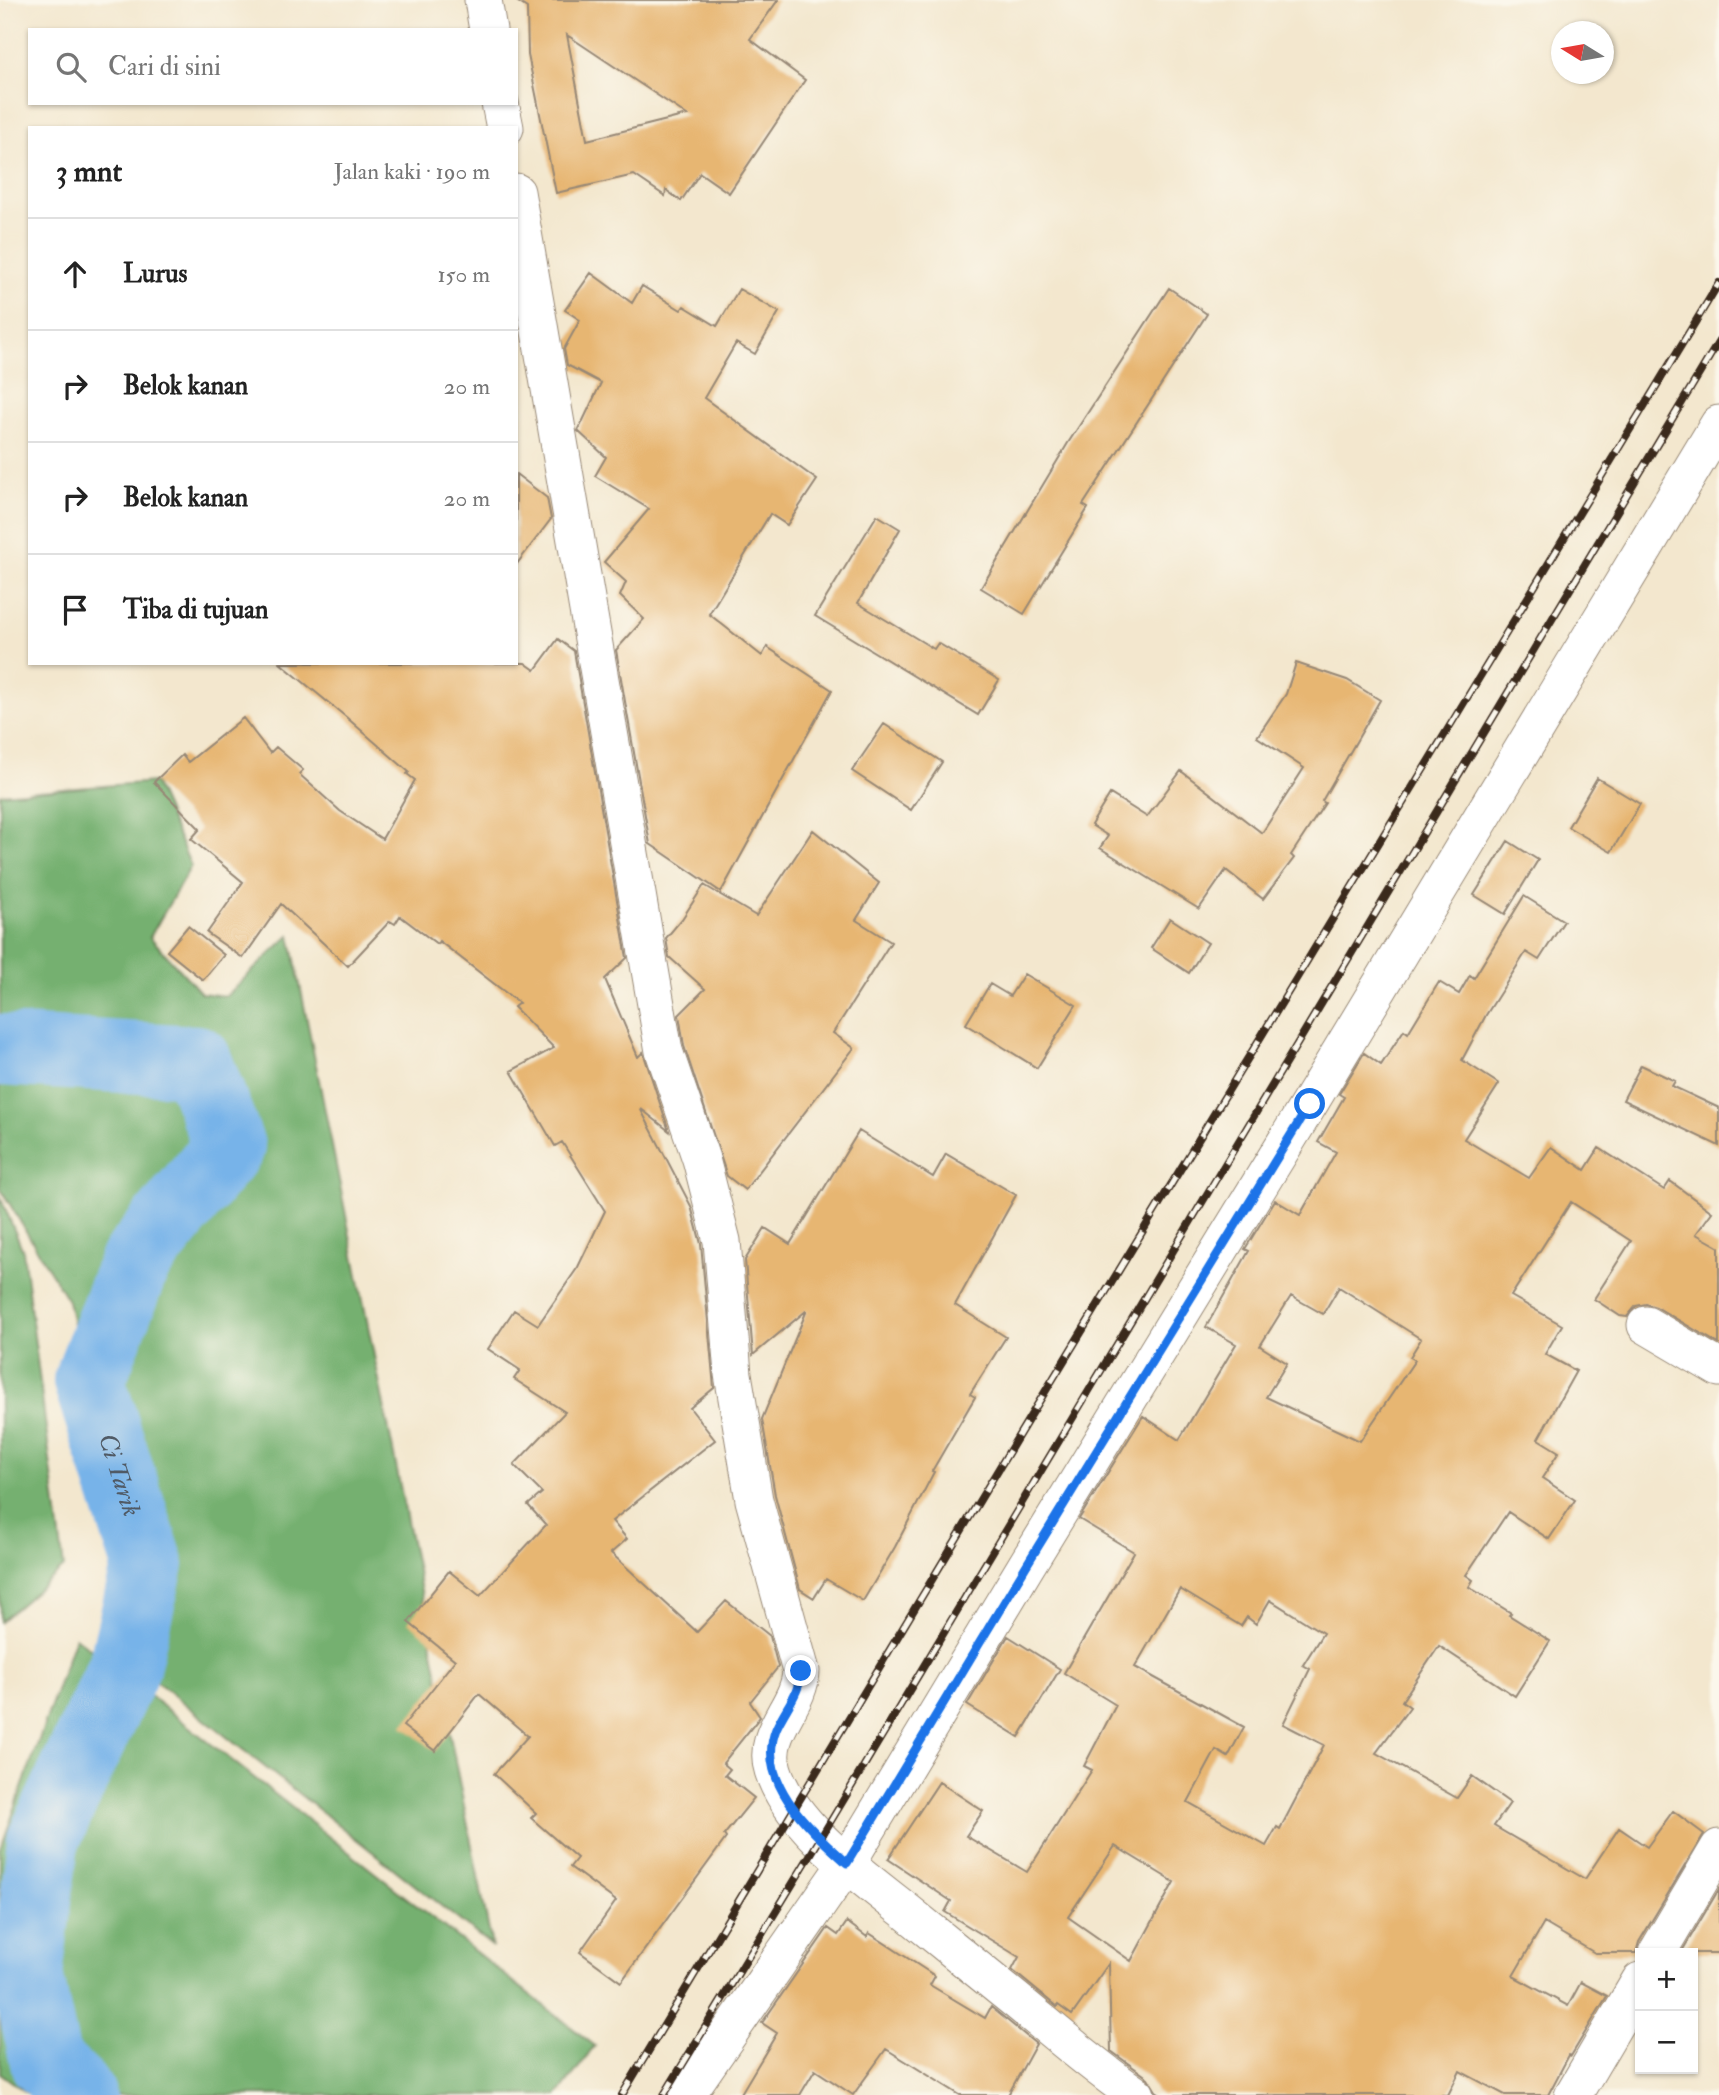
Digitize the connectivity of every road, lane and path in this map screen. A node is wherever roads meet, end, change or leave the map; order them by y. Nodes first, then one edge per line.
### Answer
1 (483, 0) edge
2 (488, 28) edge
3 (500, 105) edge
4 (505, 126) edge
5 (518, 203) edge
6 (1719, 424) edge
7 (1646, 1325) dead end
8 (1719, 1368) edge
9 (1719, 1848) edge
10 (847, 1863) junction
11 (1660, 1948) edge
12 (1635, 1990) edge
13 (686, 2095) edge
14 (1136, 2095) edge
15 (1573, 2095) edge

1 - 2 street
3 - 4 street
5 - 10 street
6 - 10 street
7 - 8 street
9 - 11 street
10 - 13 street
10 - 14 street
12 - 15 street

